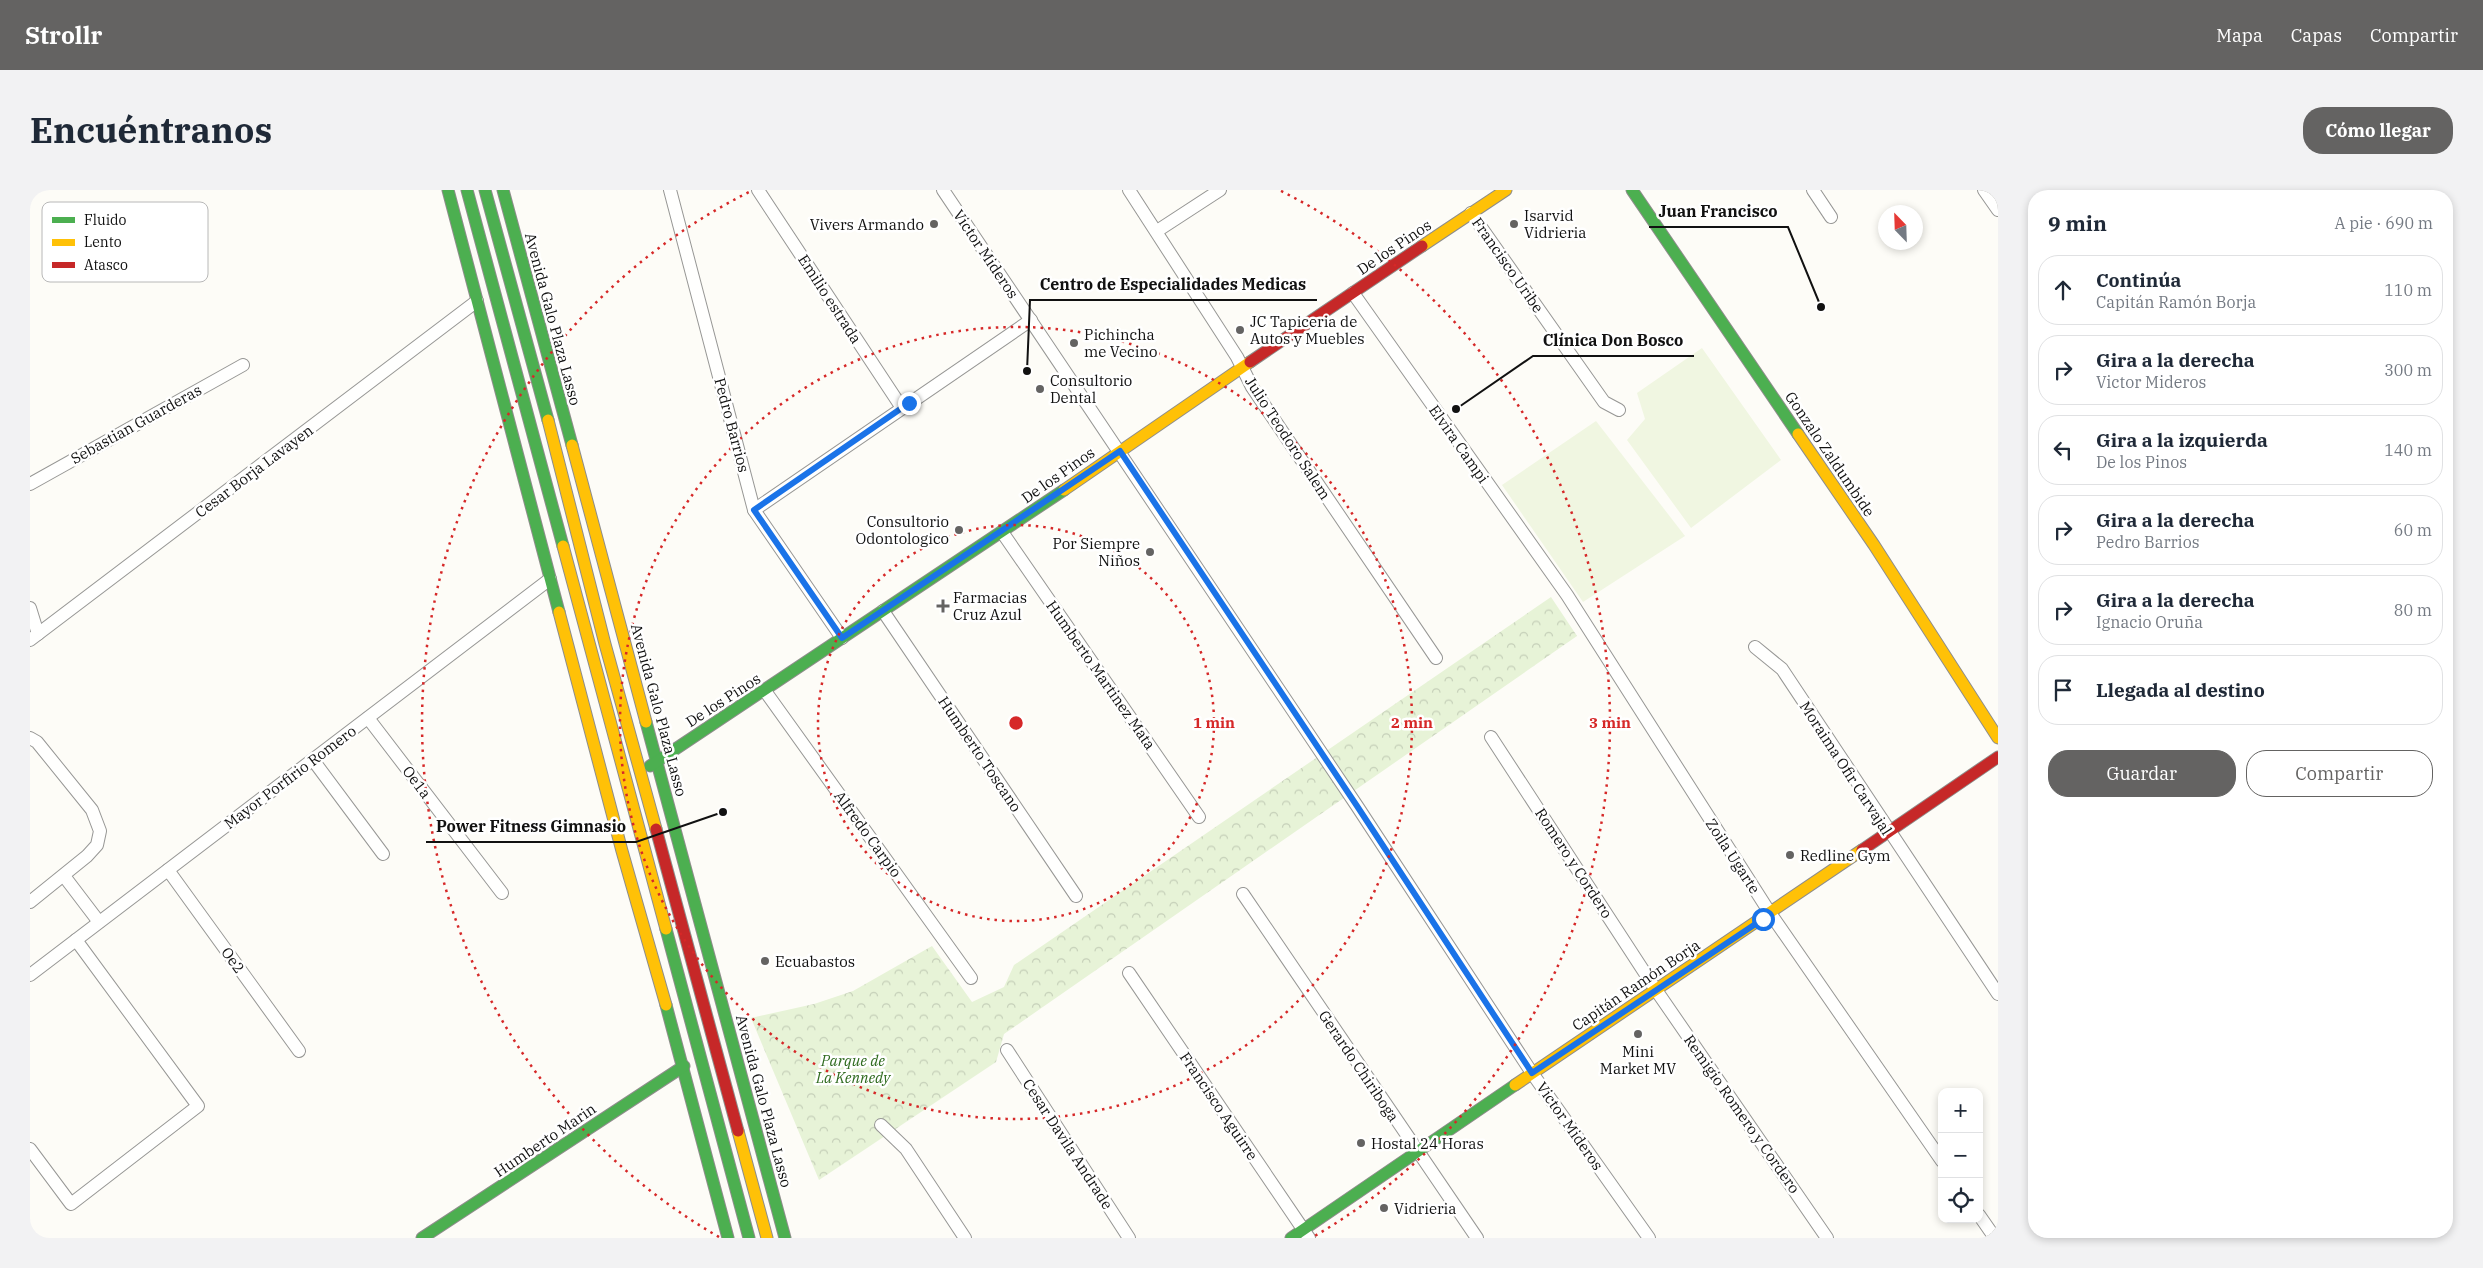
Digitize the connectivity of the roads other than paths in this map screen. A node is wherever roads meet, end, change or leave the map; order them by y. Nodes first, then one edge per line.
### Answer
1 (448, 190) edge
2 (467, 190) edge
3 (485, 190) edge
4 (503, 190) edge
5 (670, 190) edge
6 (758, 190) edge
7 (944, 190) edge
8 (1129, 190) edge
9 (1220, 190) edge
10 (1506, 190) edge
11 (1632, 190) edge
12 (1813, 190) edge
13 (1984, 190) edge
14 (1998, 210) edge
15 (1471, 213) junction
16 (1831, 217) dead end
17 (1157, 231) junction
18 (1353, 293) junction
19 (477, 301) junction
20 (1031, 320) junction
21 (243, 365) dead end
22 (1242, 367) junction
23 (902, 408) junction
24 (1619, 410) dead end
25 (1120, 451) junction
26 (30, 484) edge
27 (754, 510) junction
28 (1002, 532) junction
29 (550, 579) junction
30 (1566, 595) joint
31 (30, 608) edge
32 (883, 611) junction
33 (34, 637) edge
34 (842, 638) junction
35 (1756, 647) dead end
36 (1436, 658) dead end
37 (765, 691) junction
38 (368, 718) junction
39 (1491, 736) dead end
40 (30, 738) edge
41 (1998, 738) edge
42 (1998, 757) edge
43 (313, 760) junction
44 (657, 761) junction
45 (641, 773) junction
46 (627, 782) junction
47 (1199, 817) dead end
48 (1888, 832) junction
49 (383, 854) dead end
50 (168, 870) junction
51 (64, 876) junction
52 (502, 893) dead end
53 (1242, 894) dead end
54 (1076, 896) dead end
55 (30, 902) edge
56 (1770, 913) junction
57 (99, 922) junction
58 (76, 940) junction
59 (1129, 973) dead end
60 (30, 975) edge
61 (971, 978) dead end
62 (1656, 990) junction
63 (1998, 994) edge
64 (1008, 1050) dead end
65 (298, 1051) dead end
66 (684, 1066) junction
67 (1532, 1073) junction
68 (881, 1125) dead end
69 (30, 1149) edge
70 (1417, 1152) junction
71 (1938, 1155) edge
72 (1983, 1221) edge
73 (1306, 1234) edge
74 (425, 1237) edge
75 (728, 1238) edge
76 (749, 1238) edge
77 (767, 1238) edge
78 (785, 1238) edge
79 (965, 1238) edge
80 (1129, 1238) edge
81 (1291, 1238) edge
82 (1477, 1238) edge
83 (1649, 1238) edge
84 (1827, 1238) edge
85 (1995, 1238) edge

1 - 19 main road
2 - 46 main road
3 - 45 main road, Avenida Galo Plaza Lasso
4 - 44 main road, Avenida Galo Plaza Lasso
5 - 27 street, Pedro Barrios
6 - 23 street, Emilio estrada
7 - 20 street, Victor Mideros
8 - 17 street, Julio Teodoro Salem
9 - 17 street
10 - 15 main road, De los Pinos
11 - 41 main road, Gonzalo Zaldumbide
12 - 16 street
13 - 14 street
15 - 18 main road, De los Pinos
15 - 24 street, Francisco Uribe
17 - 22 street, Julio Teodoro Salem
18 - 22 main road, De los Pinos
18 - 30 street, Elvira Campi
19 - 29 main road
19 - 33 street, Cesar Borja Lavayen
20 - 23 street
20 - 25 street, Victor Mideros
21 - 26 street, Sebastian Guarderas
22 - 25 main road, De los Pinos
22 - 36 street, Julio Teodoro Salem
23 - 27 street
25 - 28 main road, De los Pinos
25 - 67 street, Victor Mideros
27 - 34 street, Pedro Barrios
28 - 32 main road, De los Pinos
28 - 47 street, Humberto Martinez Mata
29 - 38 street, Mayor Porfirio Romero
29 - 66 main road
30 - 56 street, Zoila Ugarte
31 - 33 street
32 - 34 main road, De los Pinos
32 - 54 street, Humberto Toscano
34 - 37 main road, De los Pinos
35 - 48 street, Moraima Ofir Carvajal
37 - 44 main road, De los Pinos
37 - 61 street, Alfredo Carpio
38 - 43 street, Mayor Porfirio Romero
38 - 52 street, Oe1a
39 - 62 street, Romero y Cordero
40 - 51 street
42 - 48 main road, Capitán Ramón Borja
43 - 49 street
43 - 50 street, Mayor Porfirio Romero
44 - 45 main road, De los Pinos
44 - 78 main road, Avenida Galo Plaza Lasso
45 - 46 main road, De los Pinos
45 - 77 main road, Avenida Galo Plaza Lasso
46 - 76 main road
48 - 56 main road, Capitán Ramón Borja
48 - 63 street, Moraima Ofir Carvajal
50 - 57 street, Mayor Porfirio Romero
50 - 65 street, Oe2
51 - 55 street
51 - 57 street
53 - 70 street, Gerardo Chiriboga
56 - 62 main road, Capitán Ramón Borja
56 - 71 street, Zoila Ugarte
57 - 58 street, Mayor Porfirio Romero
58 - 60 street, Mayor Porfirio Romero
58 - 69 street
59 - 73 street, Francisco Aguirre
62 - 67 main road, Capitán Ramón Borja
62 - 84 street, Remigio Romero y Cordero
64 - 80 street, Cesar Davila Andrade
66 - 74 main road, Humberto Marin
66 - 75 main road
67 - 70 main road, Capitán Ramón Borja
67 - 83 street, Victor Mideros
68 - 79 street
70 - 73 main road, Capitán Ramón Borja
70 - 82 street, Gerardo Chiriboga
72 - 85 street
73 - 81 main road, Capitán Ramón Borja

